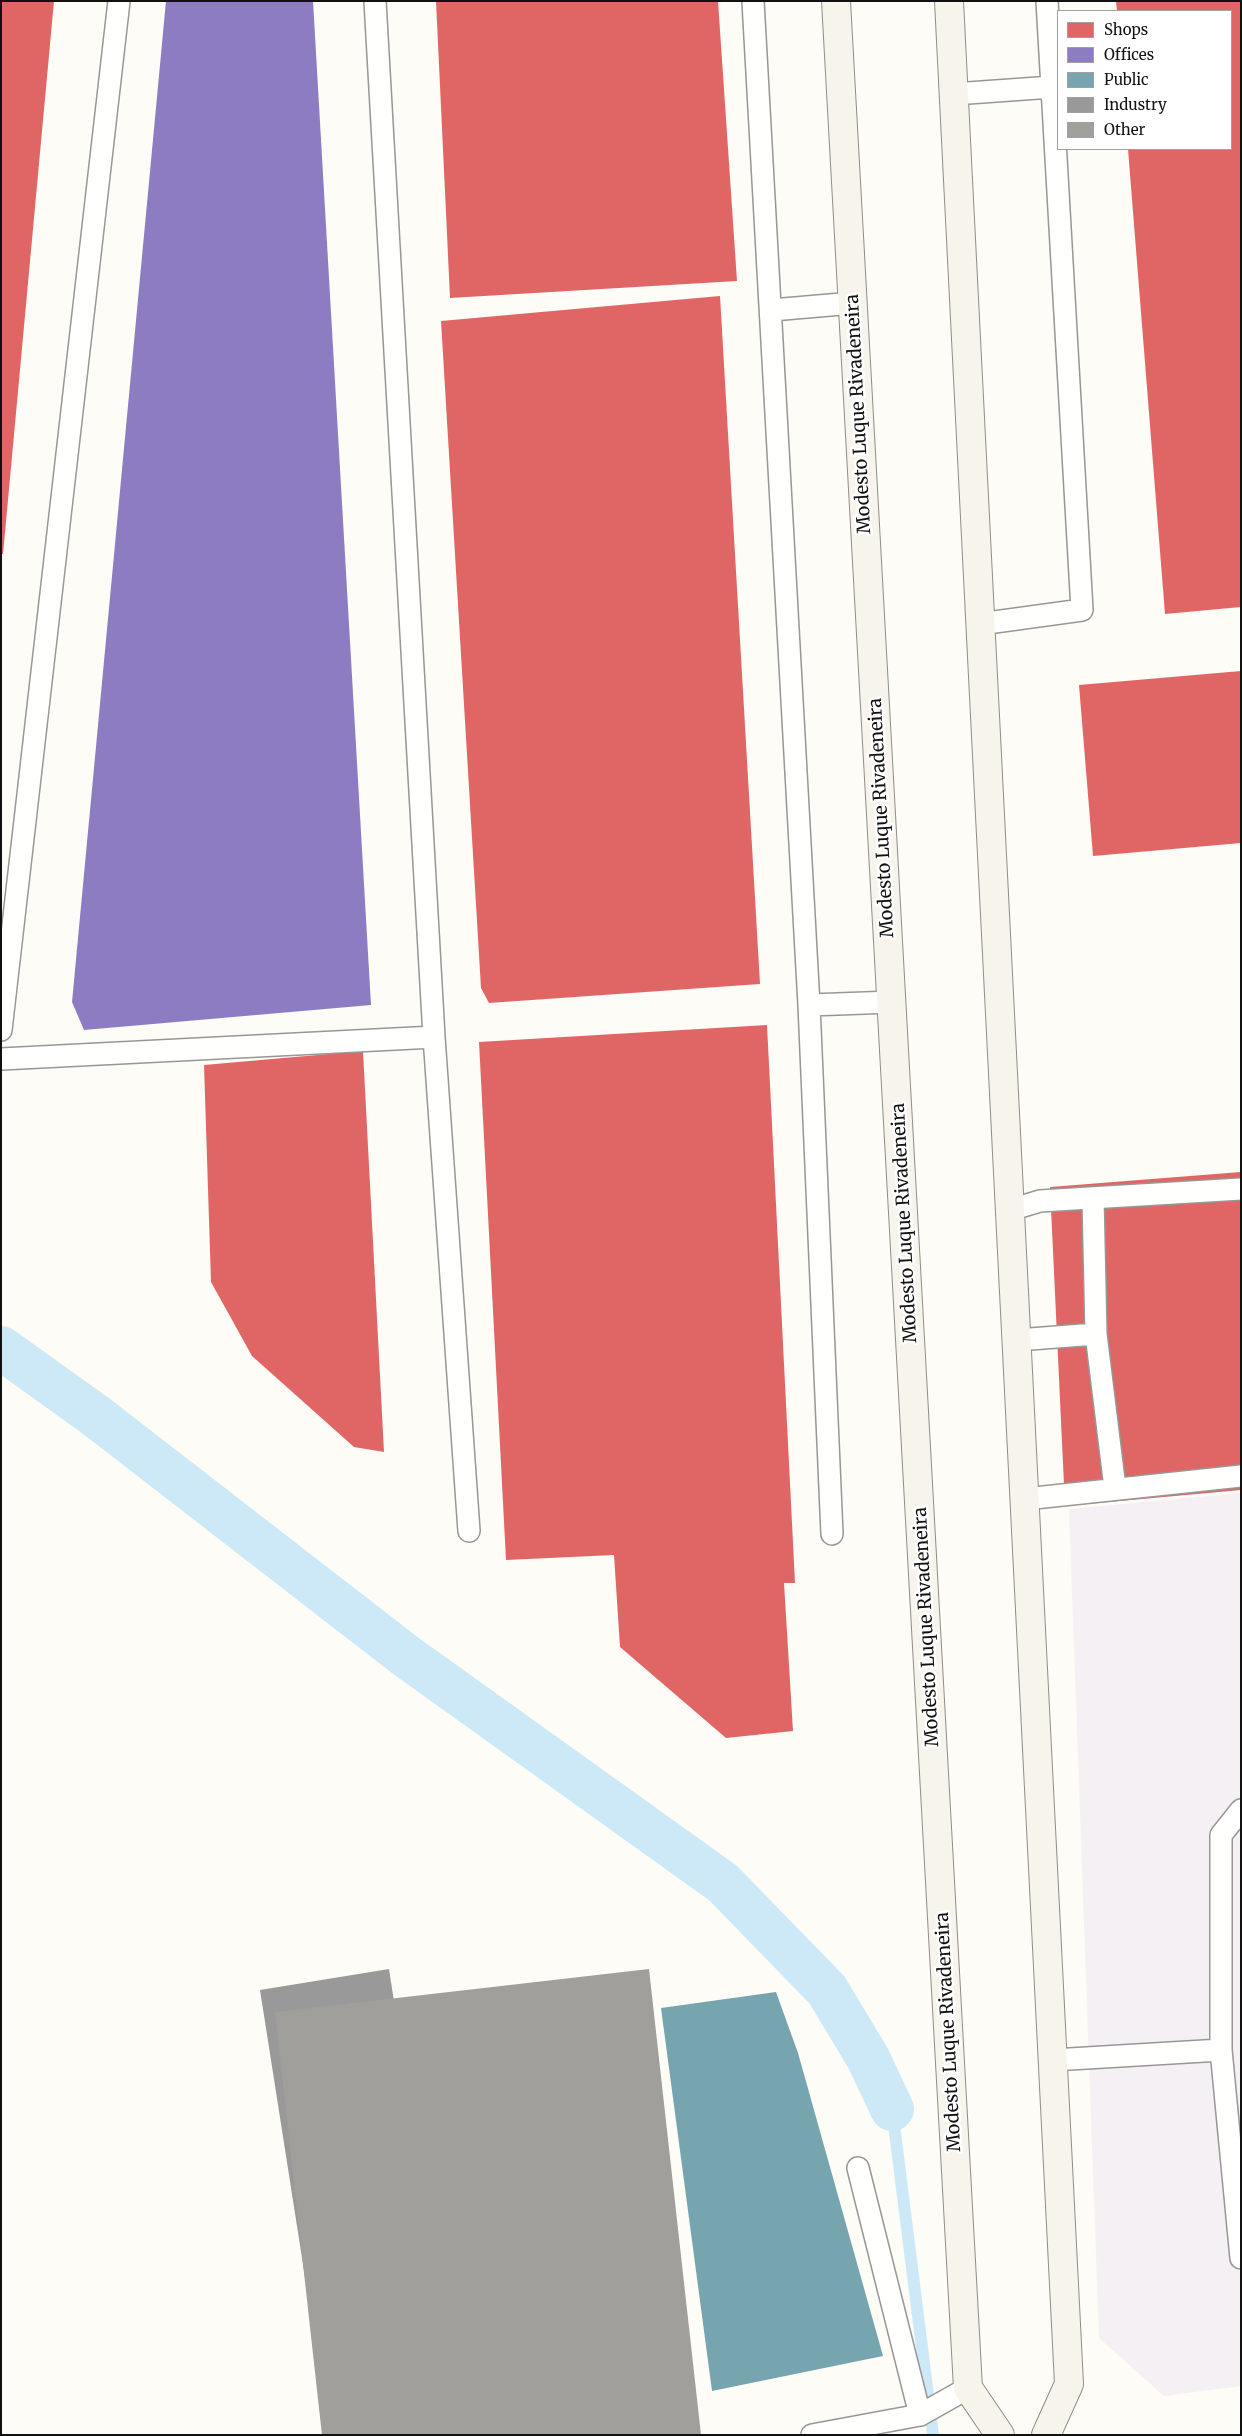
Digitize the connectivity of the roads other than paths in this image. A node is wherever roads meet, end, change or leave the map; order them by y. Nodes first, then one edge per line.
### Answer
1 (119, 1) edge
2 (375, 1) edge
3 (753, 1) edge
4 (836, 1) edge
5 (949, 1) edge
6 (1047, 1) edge
7 (1052, 86) junction
8 (954, 94) junction
9 (853, 303) junction
10 (772, 310) junction
11 (980, 624) junction
12 (893, 1002) junction
13 (809, 1006) junction
14 (1, 1030) edge
15 (434, 1037) junction
16 (1, 1059) edge
17 (1241, 1189) edge
18 (1093, 1198) junction
19 (1010, 1210) junction
20 (1096, 1334) junction
21 (1017, 1340) junction
22 (1241, 1476) edge
23 (1115, 1488) junction
24 (1025, 1498) junction
25 (469, 1531) dead end
26 (832, 1534) dead end
27 (1241, 1810) edge
28 (1221, 2050) junction
29 (1053, 2060) junction
30 (858, 2168) dead end
31 (1241, 2258) edge
32 (968, 2388) junction
33 (920, 2415) junction
34 (812, 2435) edge
35 (1000, 2435) edge
36 (1046, 2435) edge

1 - 14 lane
2 - 15 lane
3 - 10 lane
4 - 9 street, Modesto Luque Rivadeneira
5 - 8 street
6 - 7 lane
7 - 8 lane
7 - 11 lane
8 - 11 street
9 - 10 lane
9 - 12 street, Modesto Luque Rivadeneira
10 - 13 lane
11 - 19 street
12 - 13 lane
12 - 32 street, Modesto Luque Rivadeneira
13 - 26 lane
15 - 16 lane
15 - 25 lane
17 - 18 lane
18 - 19 lane
18 - 20 lane
19 - 21 street
20 - 21 lane
20 - 23 lane
21 - 24 street
22 - 23 lane
23 - 24 lane
24 - 29 street
27 - 28 lane
28 - 29 lane
28 - 31 lane
29 - 36 street
30 - 33 lane
32 - 33 lane
32 - 35 street
33 - 34 lane

